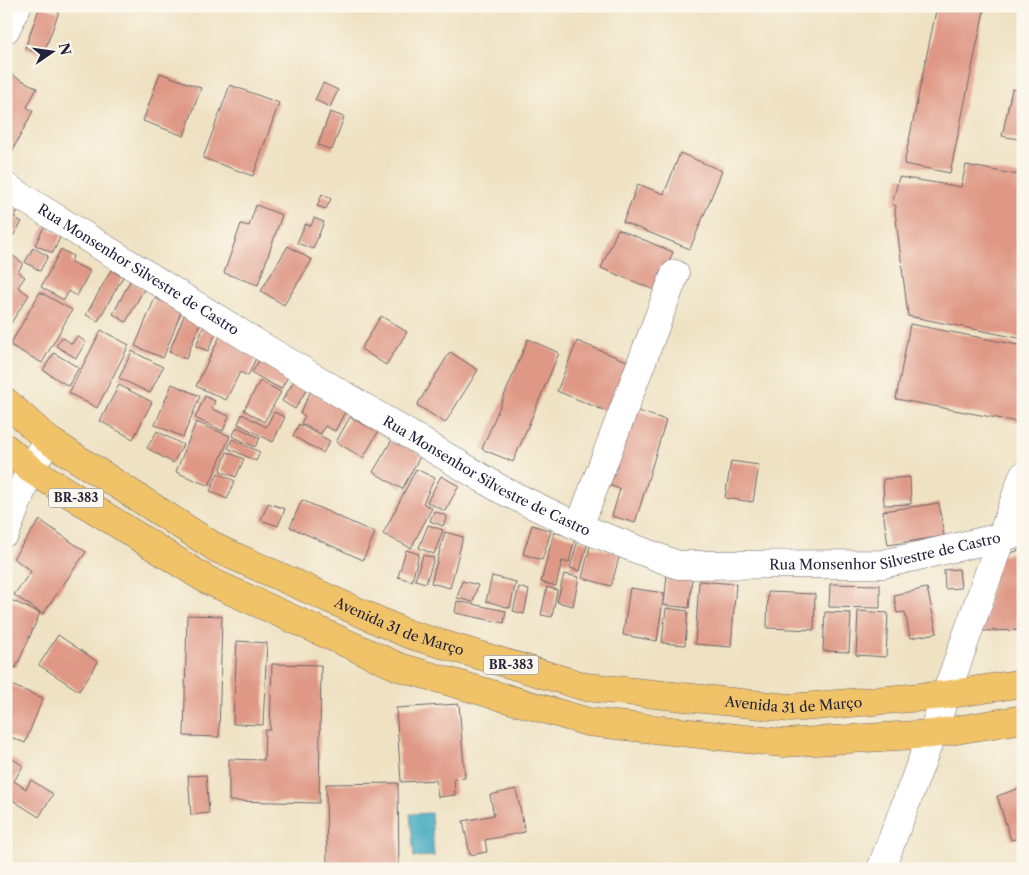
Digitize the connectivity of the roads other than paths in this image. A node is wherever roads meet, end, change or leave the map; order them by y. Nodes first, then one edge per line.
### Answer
1 (17, 6) edge
2 (6, 29) edge
3 (6, 187) edge
4 (675, 274) dead end
5 (6, 402) edge
6 (48, 440) junction
7 (6, 448) edge
8 (30, 469) junction
9 (1023, 476) edge
10 (580, 527) junction
11 (6, 532) edge
12 (1011, 535) edge
13 (218, 549) junction
14 (207, 580) junction
15 (1023, 683) edge
16 (586, 687) junction
17 (945, 695) junction
18 (1023, 719) edge
19 (588, 722) junction
20 (932, 734) junction
21 (881, 869) edge

1 - 2 street
3 - 10 street, Rua Monsenhor Silvestre de Castro
4 - 10 street
5 - 6 main road, Avenida 31 de Março / BR-383
6 - 8 street
6 - 13 main road, Avenida 31 de Março / BR-383
7 - 8 main road, BR-383
8 - 11 street
8 - 14 main road, BR-383
9 - 12 street
10 - 12 street, Rua Monsenhor Silvestre de Castro
12 - 17 street
13 - 14 main road
13 - 16 main road, Avenida 31 de Março / BR-383
14 - 19 main road, BR-383
15 - 17 main road, Avenida 31 de Março / BR-383
16 - 17 main road, Avenida 31 de Março / BR-383
16 - 19 main road
17 - 20 street
18 - 20 main road, BR-383
19 - 20 main road, BR-383
20 - 21 street

